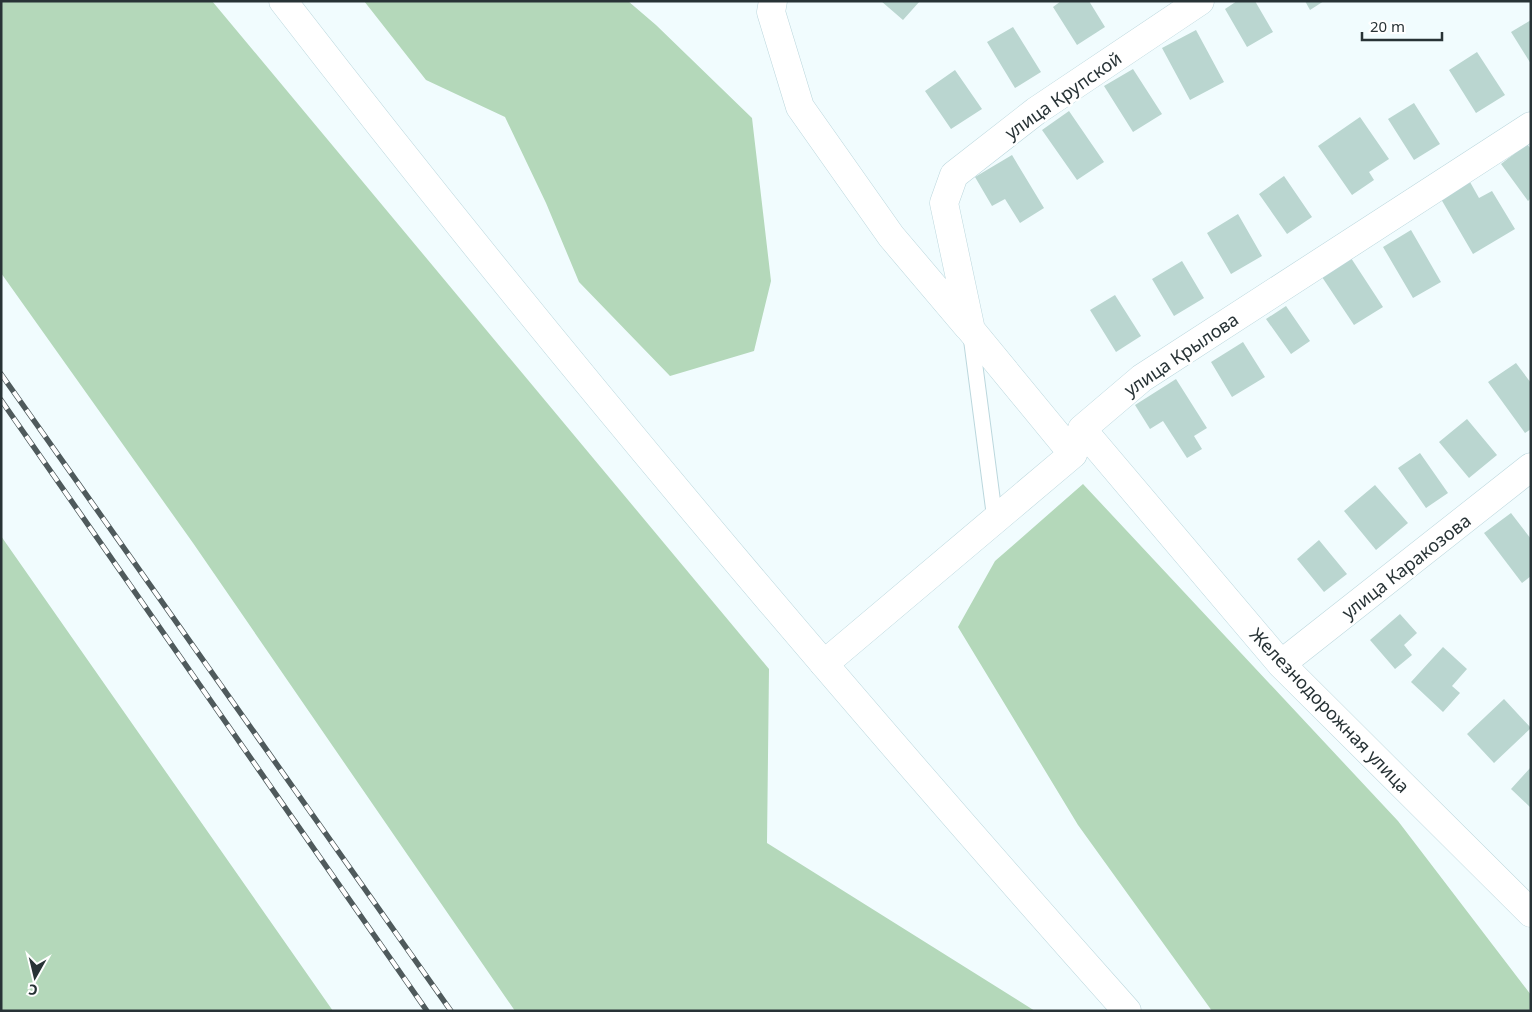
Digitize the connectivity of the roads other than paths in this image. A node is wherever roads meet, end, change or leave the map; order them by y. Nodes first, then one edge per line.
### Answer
1 (283, 1) edge
2 (773, 1) edge
3 (1200, 1) edge
4 (1531, 126) edge
5 (971, 330) junction
6 (1082, 429) junction
7 (1073, 454) junction
8 (1531, 467) edge
9 (995, 520) junction
10 (824, 664) junction
11 (1281, 664) junction
12 (1531, 913) edge
13 (1127, 1011) edge

1 - 10 street
2 - 5 street
3 - 5 street, улица Крупской
4 - 6 street, улица Крылова
5 - 7 street
5 - 9 lane
6 - 7 street, улица Крылова
6 - 11 street, Железнодорожная улица
7 - 9 street, улица Крылова
8 - 11 street, улица Каракозова
9 - 10 street, улица Крылова
10 - 13 street
11 - 12 street, Железнодорожная улица

